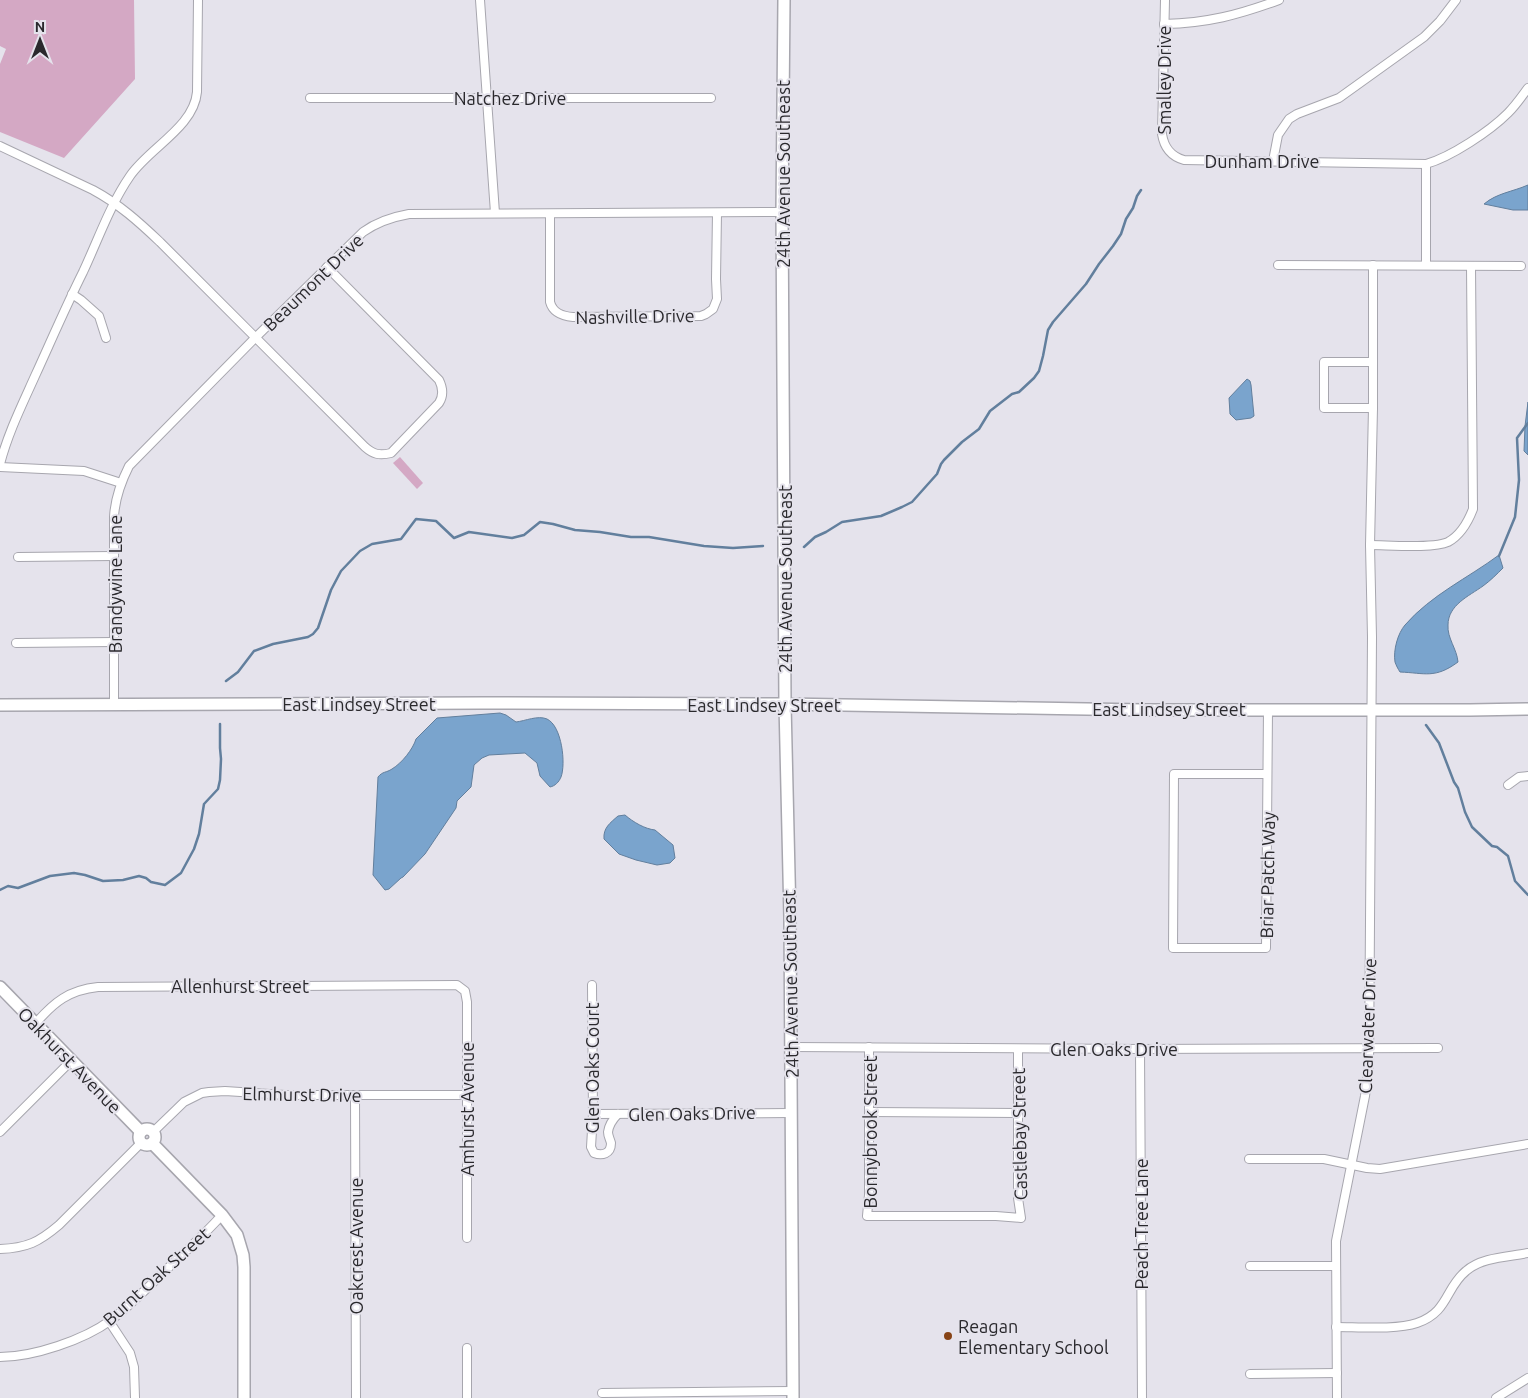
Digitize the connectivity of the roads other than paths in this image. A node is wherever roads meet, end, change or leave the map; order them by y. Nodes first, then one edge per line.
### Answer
1 (198, 0) edge
2 (480, 0) edge
3 (784, 0) edge
4 (1165, 0) edge
5 (1278, 0) edge
6 (1456, 0) edge
7 (1164, 24) junction
8 (1528, 88) edge
9 (310, 98) dead end
10 (487, 98) junction
11 (711, 98) dead end
12 (0, 146) edge
13 (1174, 156) joint
14 (1273, 161) junction
15 (1426, 164) junction
16 (115, 203) junction
17 (782, 212) junction
18 (495, 213) junction
19 (717, 213) junction
20 (550, 214) junction
21 (1278, 265) dead end
22 (1373, 265) junction
23 (1426, 266) junction
24 (1471, 266) junction
25 (1521, 266) dead end
26 (327, 267) junction
27 (72, 294) junction
28 (106, 338) dead end
29 (255, 338) junction
30 (1373, 362) junction
31 (1373, 408) junction
32 (0, 466) edge
33 (121, 483) junction
34 (1370, 545) junction
35 (113, 556) junction
36 (18, 557) dead end
37 (114, 642) junction
38 (16, 643) dead end
39 (785, 704) junction
40 (0, 705) edge
41 (114, 705) junction
42 (1528, 709) edge
43 (1268, 710) junction
44 (1372, 711) junction
45 (1268, 774) junction
46 (1528, 776) edge
47 (1508, 785) dead end
48 (457, 985) joint
49 (592, 986) dead end
50 (0, 987) edge
51 (35, 1024) junction
52 (790, 1047) junction
53 (869, 1047) junction
54 (1438, 1048) dead end
55 (1018, 1049) junction
56 (1140, 1049) junction
57 (1370, 1049) junction
58 (72, 1061) junction
59 (355, 1095) junction
60 (466, 1095) junction
61 (870, 1112) junction
62 (791, 1113) junction
63 (1017, 1113) junction
64 (593, 1114) junction
65 (618, 1114) junction
66 (0, 1132) edge
67 (147, 1138) junction
68 (1528, 1144) edge
69 (1249, 1159) dead end
70 (1351, 1164) junction
71 (222, 1215) junction
72 (1021, 1218) joint
73 (467, 1238) dead end
74 (0, 1249) edge
75 (1528, 1253) edge
76 (1250, 1266) dead end
77 (1336, 1266) junction
78 (109, 1321) junction
79 (1336, 1327) junction
80 (467, 1348) dead end
81 (0, 1358) edge
82 (1250, 1374) dead end
83 (1337, 1374) junction
84 (1528, 1378) edge
85 (602, 1393) dead end
86 (793, 1394) edge
87 (135, 1398) edge
88 (244, 1398) edge
89 (356, 1398) edge
90 (467, 1398) edge
91 (1142, 1398) edge
92 (1337, 1398) edge
93 (1496, 1398) edge

1 - 16 street
2 - 10 street
3 - 17 street, 24th Avenue Southeast
4 - 7 street, Smalley Drive
5 - 7 street
6 - 14 street
7 - 13 street, Smalley Drive
8 - 15 street
9 - 10 street, Natchez Drive
10 - 11 street, Natchez Drive
10 - 18 street
12 - 16 street, Beaumont Drive
13 - 14 street, Dunham Drive
14 - 15 street, Dunham Drive
15 - 23 street
16 - 27 street
16 - 29 street, Beaumont Drive
17 - 19 street, Beaumont Drive
17 - 39 street, 24th Avenue Southeast
18 - 20 street, Beaumont Drive
18 - 26 street, Beaumont Drive
19 - 20 street, Beaumont Drive
19 - 20 street, Nashville Drive
21 - 22 street
22 - 23 street
22 - 30 street, Clearwater Drive
23 - 24 street
24 - 25 street
24 - 34 street
26 - 29 street, Beaumont Drive
26 - 29 street
27 - 28 street
27 - 32 street
29 - 33 street, Brandywine Lane
30 - 31 street, Clearwater Drive
30 - 31 street
31 - 34 street, Clearwater Drive
32 - 33 street
33 - 35 street, Brandywine Lane
34 - 44 street, Clearwater Drive
35 - 36 street
35 - 37 street, Brandywine Lane
37 - 38 street
37 - 41 street, Brandywine Lane
39 - 41 street, East Lindsey Street
39 - 43 street, East Lindsey Street
39 - 52 street, 24th Avenue Southeast
40 - 41 street, East Lindsey Street
42 - 44 street, East Lindsey Street
43 - 44 street, East Lindsey Street
43 - 45 street, Briar Patch Way
44 - 57 street, Clearwater Drive
45 - 45 street, Briar Patch Way
46 - 47 street
48 - 51 street, Allenhurst Street
48 - 60 street, Amhurst Avenue
49 - 64 street, Glen Oaks Court
50 - 51 street, Oakhurst Avenue
51 - 58 street, Oakhurst Avenue
52 - 53 street, Glen Oaks Drive
52 - 62 street, 24th Avenue Southeast
53 - 55 street, Glen Oaks Drive
53 - 61 street, Bonnybrook Street
54 - 57 street, Glen Oaks Drive
55 - 56 street, Glen Oaks Drive
55 - 63 street, Castlebay Street
56 - 57 street, Glen Oaks Drive
56 - 91 street, Peach Tree Lane
57 - 70 street, Clearwater Drive
58 - 66 street
58 - 67 street, Oakhurst Avenue
59 - 60 street, Elmhurst Drive
59 - 67 street, Elmhurst Drive
59 - 89 street, Oakcrest Avenue
60 - 73 street, Amhurst Avenue
61 - 63 street
61 - 72 street, Bonnybrook Street
62 - 65 street, Glen Oaks Drive
62 - 86 street, 24th Avenue Southeast
63 - 72 street, Castlebay Street
64 - 65 street, Glen Oaks Drive
64 - 65 street, Glen Oaks Court
67 - 71 street, Oakhurst Avenue
67 - 74 street, Elmhurst Drive
68 - 70 street
69 - 70 street
70 - 77 street, Clearwater Drive
71 - 78 street, Burnt Oak Street
71 - 88 street, Oakhurst Avenue
75 - 79 street
76 - 77 street
77 - 79 street, Clearwater Drive
78 - 81 street, Burnt Oak Street
78 - 87 street
79 - 83 street, Clearwater Drive
80 - 90 street
82 - 83 street
83 - 92 street, Clearwater Drive
84 - 93 street
85 - 86 street

